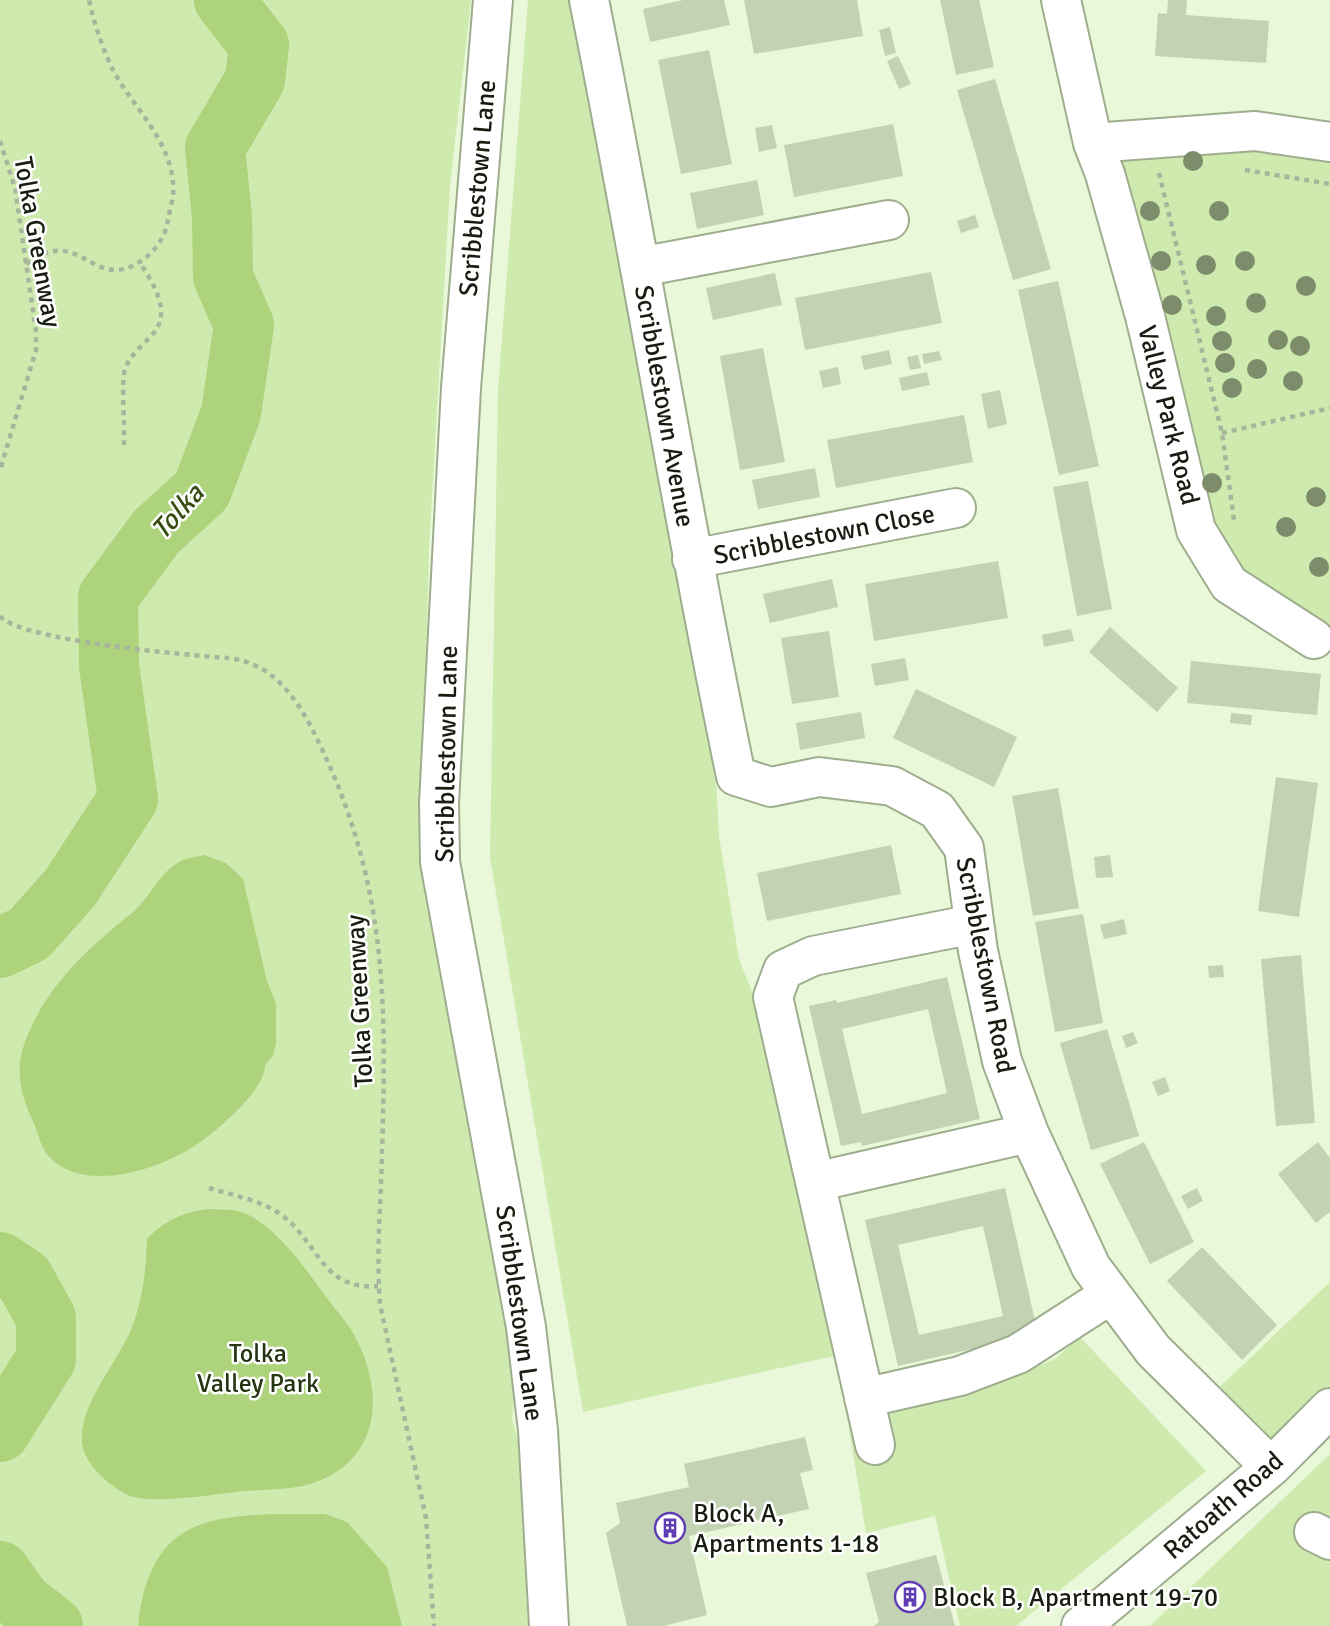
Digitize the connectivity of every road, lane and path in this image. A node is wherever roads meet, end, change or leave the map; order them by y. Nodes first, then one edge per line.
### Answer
1 (89, 0) edge
2 (493, 0) edge
3 (589, 0) edge
4 (1061, 0) edge
5 (0, 141) edge
6 (1093, 142) junction
7 (1330, 142) edge
8 (1158, 169) dead end
9 (889, 220) dead end
10 (139, 262) junction
11 (26, 264) junction
12 (640, 267) junction
13 (1330, 408) edge
14 (1222, 432) junction
15 (124, 445) dead end
16 (0, 470) edge
17 (956, 508) dead end
18 (1235, 525) dead end
19 (692, 559) junction
20 (0, 616) edge
21 (1314, 639) dead end
22 (771, 787) joint
23 (974, 924) junction
24 (1029, 1133) junction
25 (815, 1182) junction
26 (209, 1188) dead end
27 (379, 1286) junction
28 (1111, 1294) junction
29 (864, 1398) junction
30 (1330, 1408) edge
31 (875, 1445) dead end
32 (1271, 1467) junction
33 (434, 1626) edge
34 (549, 1626) edge
35 (1081, 1626) edge

1 - 10 path
2 - 34 street, Scribblestown Lane
3 - 12 street, Scribblestown Avenue
4 - 6 street, Valley Park Road
5 - 11 path, Tolka Greenway
6 - 7 street
6 - 21 street, Valley Park Road
8 - 14 path
9 - 12 street
10 - 11 path
10 - 15 path
11 - 16 path, Tolka Greenway
12 - 19 street, Scribblestown Avenue
13 - 14 path
14 - 18 path
17 - 19 street, Scribblestown Close
19 - 22 street, Scribblestown Avenue
20 - 27 path, Tolka Greenway
22 - 23 street, Scribblestown Road
23 - 24 street, Scribblestown Road
23 - 25 street
24 - 25 street
24 - 28 street, Scribblestown Road
25 - 29 street
26 - 27 path
27 - 33 path, Tolka Greenway
28 - 29 street
28 - 32 street, Scribblestown Road
29 - 31 street
30 - 32 street, Ratoath Road
32 - 35 street, Ratoath Road

